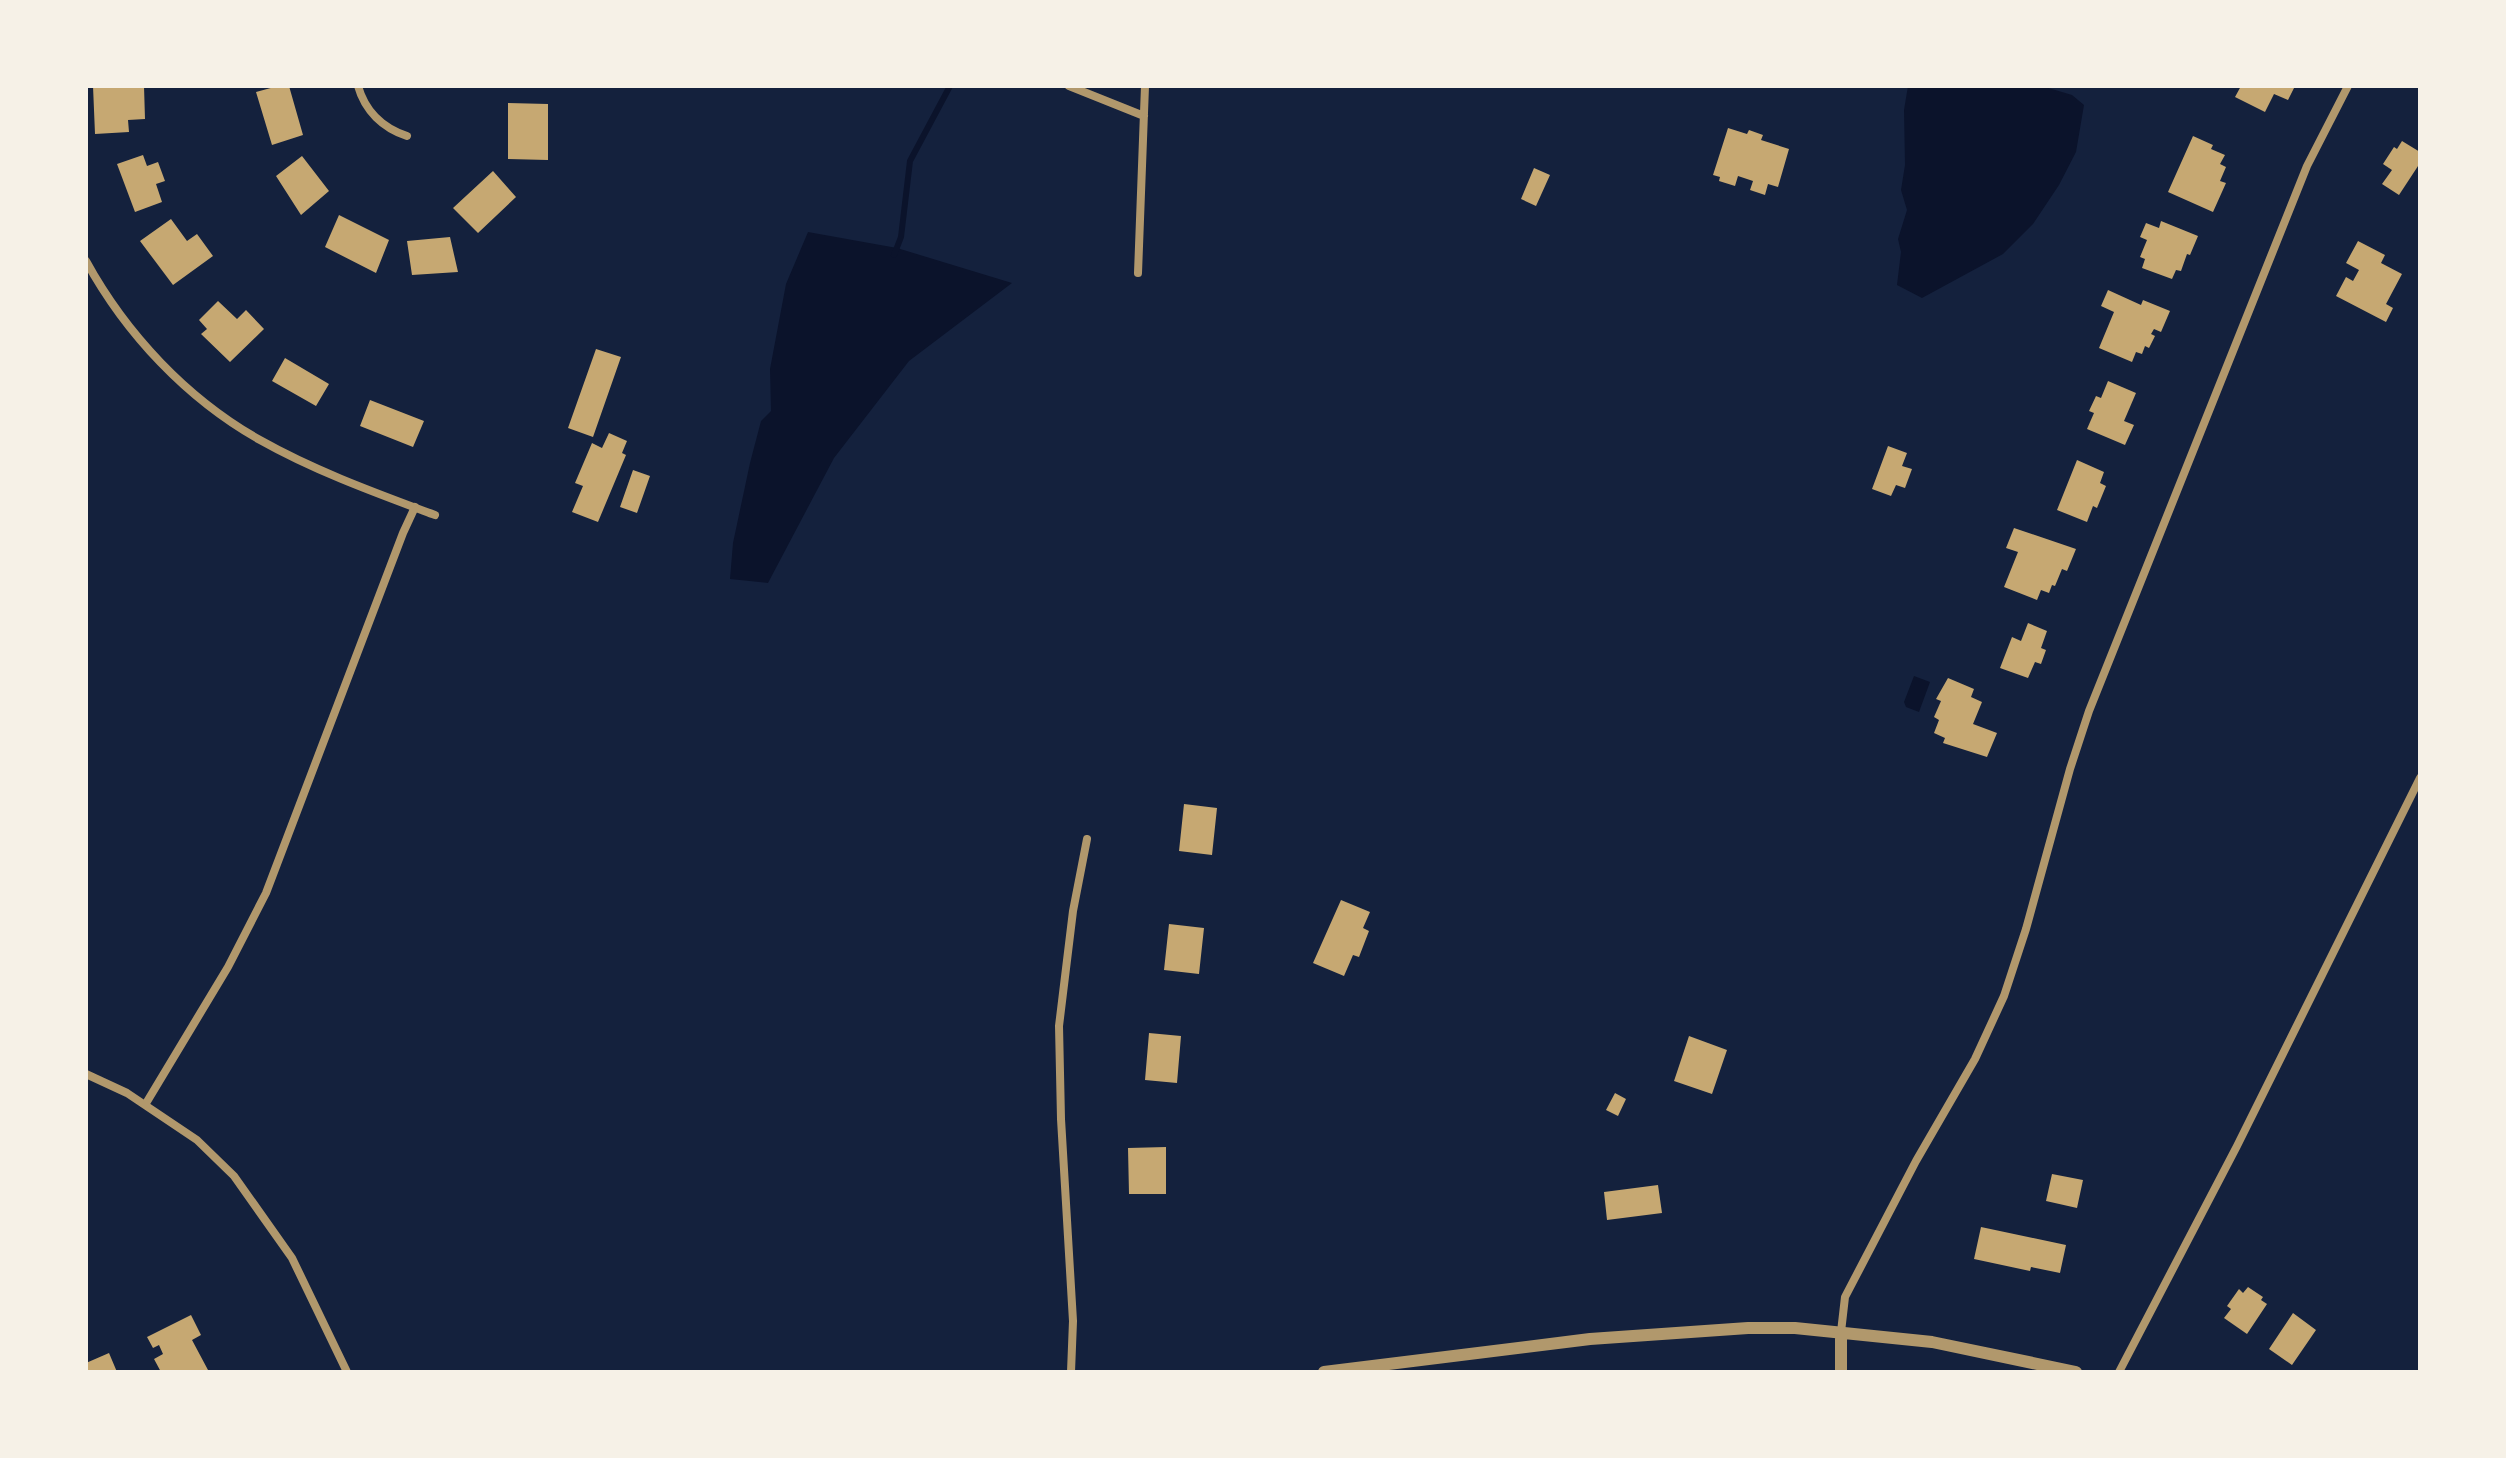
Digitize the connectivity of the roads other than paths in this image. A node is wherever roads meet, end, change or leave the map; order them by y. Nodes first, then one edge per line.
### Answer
1 (358, 86) edge
2 (1069, 86) edge
3 (1145, 86) edge
4 (2348, 86) edge
5 (1144, 116) junction
6 (407, 136) dead end
7 (86, 261) edge
8 (1138, 273) dead end
9 (415, 507) junction
10 (435, 515) dead end
11 (2420, 778) edge
12 (1087, 839) dead end
13 (86, 1074) edge
14 (145, 1105) junction
15 (1841, 1332) junction
16 (1376, 1369) edge
17 (347, 1372) edge
18 (1071, 1372) edge
19 (1324, 1372) edge
20 (1841, 1372) edge
21 (2076, 1372) edge
22 (2119, 1372) edge

1 - 6 street
2 - 5 street
3 - 5 street
4 - 15 street
5 - 8 street
7 - 9 street
9 - 10 street
9 - 14 street
11 - 22 street
12 - 18 street
13 - 14 street
14 - 17 street
15 - 16 street
15 - 20 street
15 - 21 street
16 - 19 street

